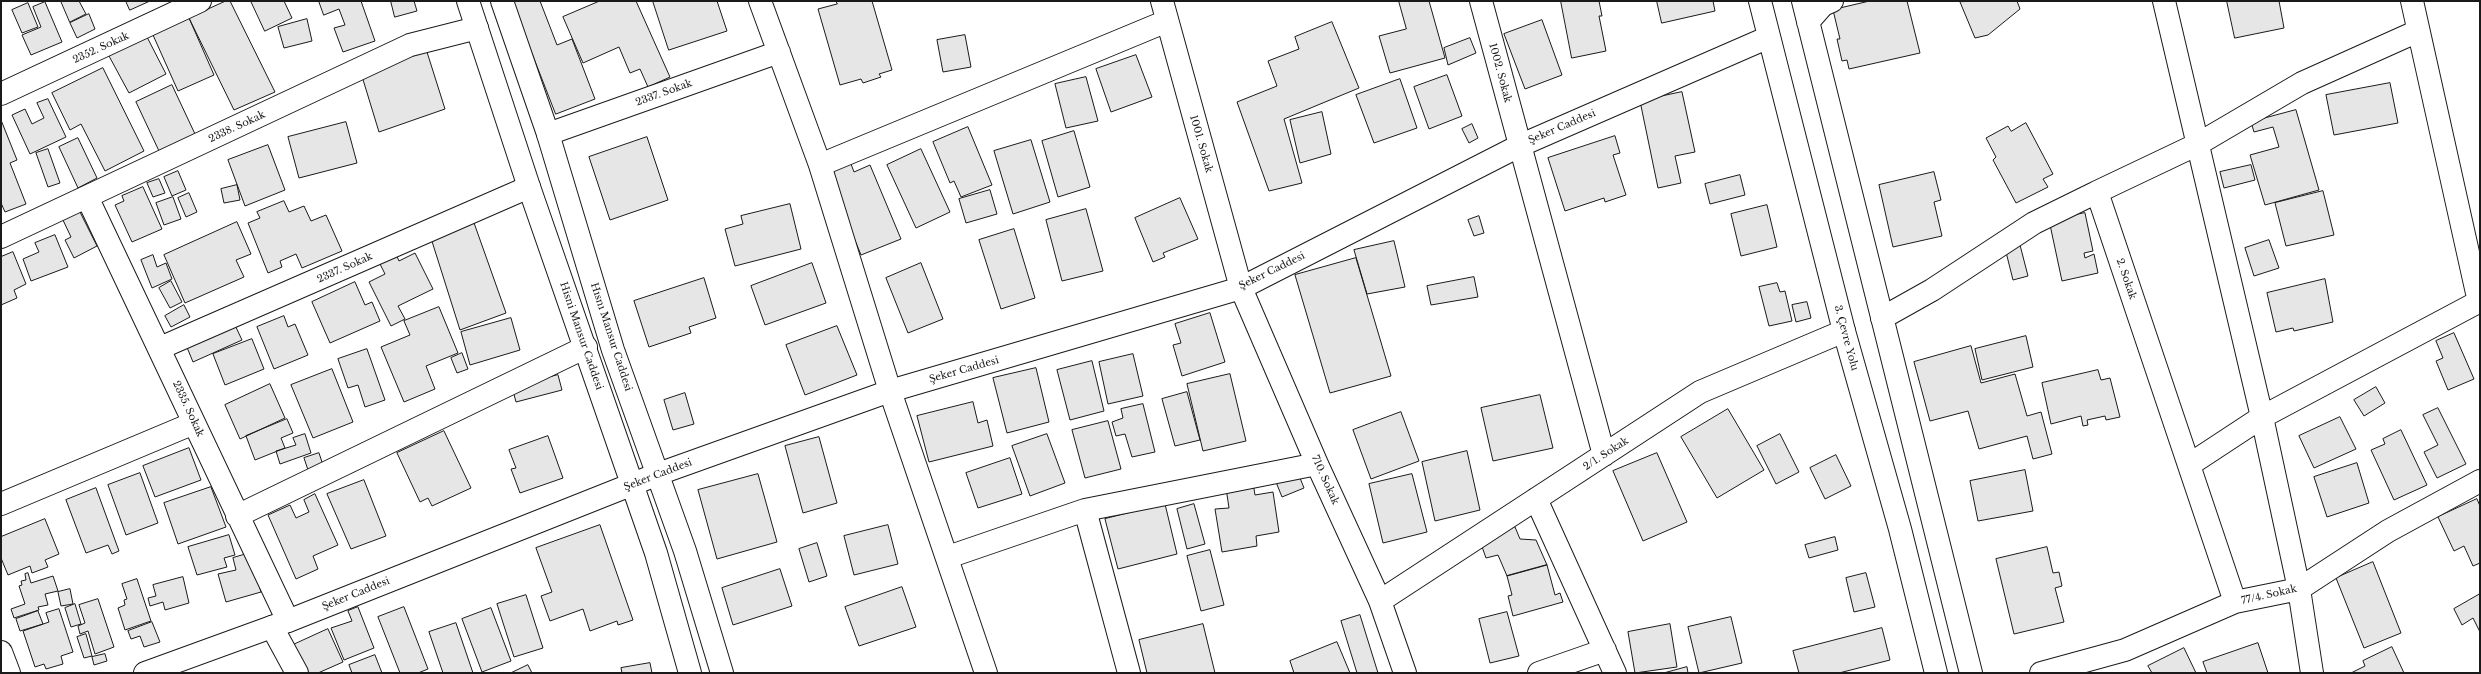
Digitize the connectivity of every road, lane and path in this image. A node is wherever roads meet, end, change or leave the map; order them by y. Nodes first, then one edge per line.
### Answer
1 (200, 1) edge
2 (468, 1) edge
3 (502, 1) edge
4 (760, 1) edge
5 (1481, 1) edge
6 (1760, 1) edge
7 (1832, 1) edge
8 (2164, 1) edge
9 (2412, 1) edge
10 (1164, 11) edge
11 (1805, 11) edge
12 (477, 28) junction
13 (2418, 31) junction
14 (1769, 38) junction
15 (780, 52) junction
16 (1, 94) edge
17 (548, 134) junction
18 (2198, 144) junction
19 (1519, 146) junction
20 (820, 166) junction
21 (529, 187) junction
22 (2097, 192) junction
23 (87, 198) junction
24 (1, 237) edge
25 (1241, 288) junction
26 (2479, 302) edge
27 (1882, 318) junction
28 (1844, 331) junction
29 (586, 347) junction
30 (160, 348) junction
31 (890, 391) junction
32 (2262, 418) junction
33 (194, 423) junction
34 (1604, 456) junction
35 (1317, 464) junction
36 (2189, 465) junction
37 (658, 474) junction
38 (2480, 481) edge
39 (632, 484) junction
40 (1536, 499) junction
41 (1, 504) edge
42 (1085, 510) junction
43 (237, 516) junction
44 (948, 557) junction
45 (2299, 589) junction
46 (1380, 601) junction
47 (2235, 602) junction
48 (280, 624) junction
49 (1605, 650) junction
50 (1, 652) edge
51 (169, 669) edge
52 (9, 673) edge
53 (145, 673) edge
54 (297, 673) edge
55 (690, 673) edge
56 (722, 673) edge
57 (986, 673) edge
58 (1129, 673) edge
59 (1405, 673) edge
60 (1539, 673) edge
61 (1615, 673) edge
62 (1936, 673) edge
63 (1971, 673) edge
64 (2041, 673) edge
65 (2312, 673) edge

1 - 16 street, 2352. Sokak
2 - 12 street, Hisni Mansur Caddesi
3 - 17 street, Hısnı Mansur Caddesi
4 - 15 street
5 - 19 street, 1002. Sokak
6 - 14 street, 3. Çevre Yolu
7 - 11 street
8 - 18 street
9 - 13 street
10 - 20 street
10 - 25 street, 1001. Sokak
11 - 27 street
12 - 21 street, Hisni Mansur Caddesi
12 - 23 street, 2338. Sokak
13 - 18 street
13 - 26 street
14 - 19 street, Şeker Caddesi
14 - 28 street, 3. Çevre Yolu
15 - 17 street, 2337. Sokak
15 - 20 street
17 - 37 street, Hısnı Mansur Caddesi
18 - 22 street
18 - 32 street
19 - 25 street, Şeker Caddesi
19 - 34 street, 1002. Sokak
20 - 31 street
21 - 29 street, Hisni Mansur Caddesi
21 - 30 street, 2337. Sokak
22 - 27 street
22 - 36 street, 2. Sokak
23 - 24 street, 2338. Sokak
23 - 30 street, 2335. Sokak
25 - 31 street, Şeker Caddesi
25 - 35 street, 710. Sokak
26 - 32 street
27 - 63 street
28 - 34 street, 2/1. Sokak
28 - 62 street, 3. Çevre Yolu
29 - 39 street, Hisni Mansur Caddesi
29 - 43 street
30 - 33 street, 2335. Sokak
31 - 37 street, Şeker Caddesi
31 - 44 street
32 - 36 street
32 - 45 street
33 - 41 street
33 - 43 street, 2335. Sokak
34 - 40 street, 2/1. Sokak
35 - 42 street
35 - 46 street, 710. Sokak
36 - 47 street, 2. Sokak
37 - 39 street, Şeker Caddesi
37 - 56 street, Hısnı Mansur Caddesi
38 - 45 street, 77/4. Sokak
39 - 48 street, Şeker Caddesi
39 - 55 street, Hisni Mansur Caddesi
40 - 46 street, 2/1. Sokak
40 - 49 street
42 - 44 street
42 - 58 street
43 - 48 street, 2335. Sokak
44 - 57 street
45 - 47 street, 77/4. Sokak
45 - 65 street
46 - 59 street, 710. Sokak
47 - 64 street, 77/4. Sokak
48 - 51 street, Şeker Caddesi
48 - 54 street, 2335. Sokak
49 - 60 street
49 - 61 street
50 - 52 street
51 - 53 street, Şeker Caddesi

